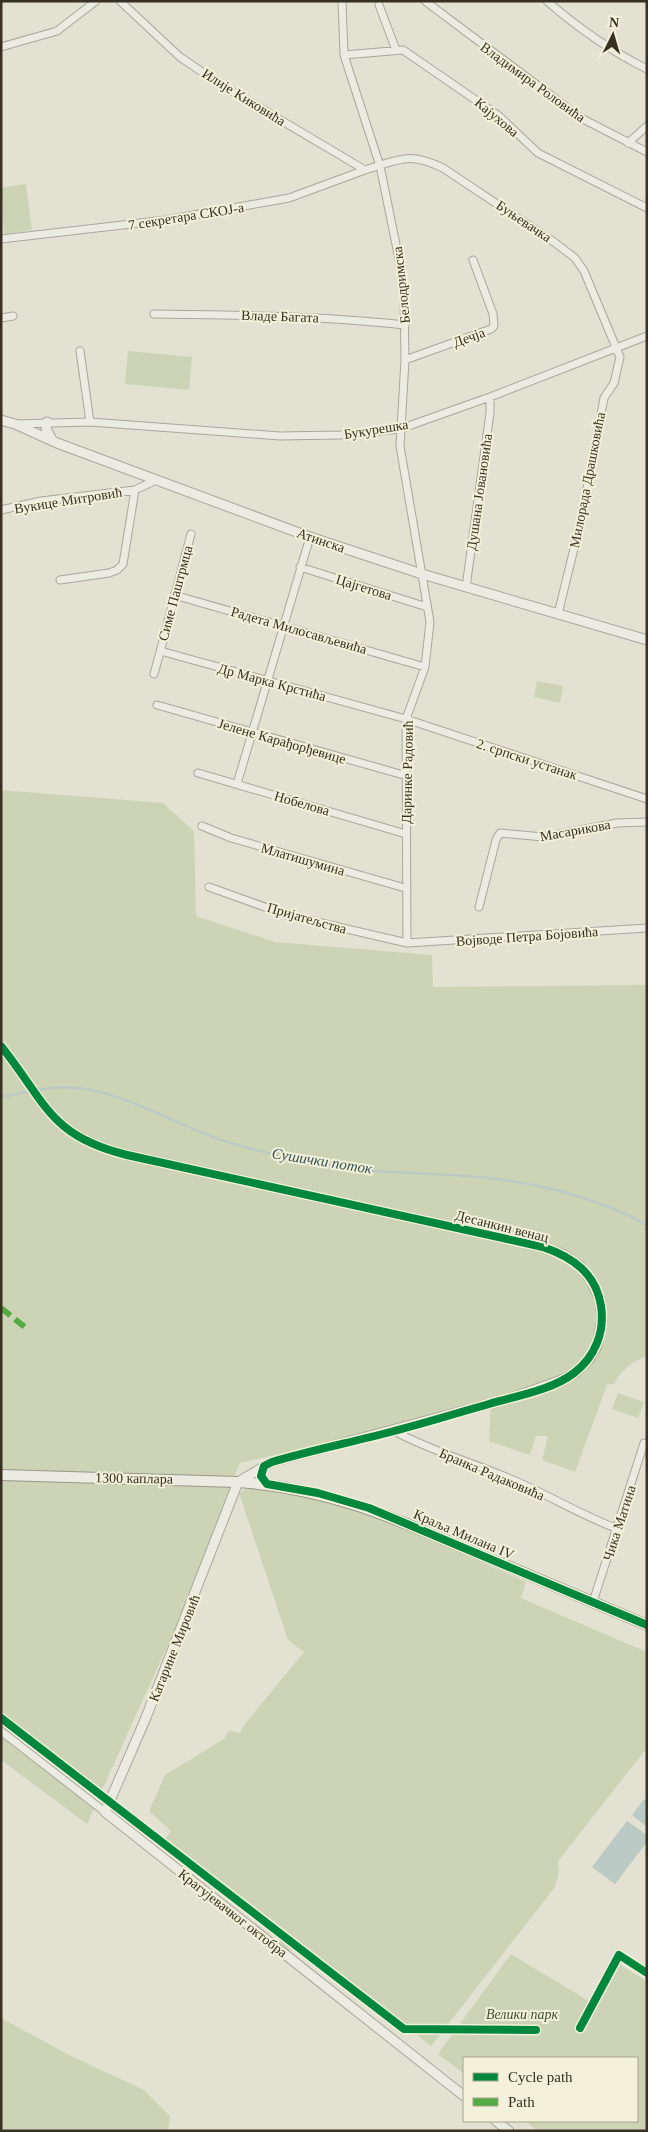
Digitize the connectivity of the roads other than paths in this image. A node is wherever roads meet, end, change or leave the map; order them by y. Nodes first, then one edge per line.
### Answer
1 (96, 1) edge
2 (120, 1) edge
3 (342, 1) edge
4 (425, 1) edge
5 (547, 1) edge
6 (379, 6) dead end
7 (1, 48) edge
8 (396, 50) junction
9 (344, 54) junction
10 (647, 69) edge
11 (647, 126) edge
12 (628, 144) junction
13 (647, 152) edge
14 (380, 166) junction
15 (365, 170) junction
16 (647, 208) edge
17 (1, 239) edge
18 (473, 260) dead end
19 (154, 314) dead end
20 (14, 316) dead end
21 (1, 318) edge
22 (406, 325) junction
23 (647, 336) edge
24 (617, 348) junction
25 (80, 351) dead end
26 (405, 360) junction
27 (490, 397) junction
28 (1, 420) edge
29 (47, 422) junction
30 (90, 422) junction
31 (15, 424) junction
32 (400, 428) junction
33 (53, 441) junction
34 (156, 480) junction
35 (135, 490) junction
36 (1, 510) edge
37 (191, 534) dead end
38 (310, 537) junction
39 (300, 567) junction
40 (422, 574) junction
41 (60, 580) dead end
42 (466, 587) junction
43 (174, 595) junction
44 (428, 607) junction
45 (558, 614) junction
46 (283, 625) junction
47 (647, 640) edge
48 (160, 652) junction
49 (425, 667) junction
50 (154, 674) dead end
51 (267, 680) junction
52 (157, 705) dead end
53 (406, 719) junction
54 (252, 732) junction
55 (198, 772) dead end
56 (407, 776) junction
57 (237, 784) junction
58 (647, 799) edge
59 (647, 822) edge
60 (202, 826) dead end
61 (406, 834) junction
62 (209, 888) dead end
63 (405, 888) junction
64 (479, 907) dead end
65 (647, 928) edge
66 (407, 943) junction
67 (1, 1046) edge
68 (394, 1431) junction
69 (644, 1443) dead end
70 (264, 1466) junction
71 (1, 1475) edge
72 (238, 1482) junction
73 (267, 1484) junction
74 (618, 1529) junction
75 (593, 1602) junction
76 (647, 1625) edge
77 (1, 1731) edge
78 (105, 1812) junction
79 (463, 2095) edge
80 (497, 2122) edge
81 (509, 2131) edge

1 - 7 street
2 - 15 street, Илије Киковића
3 - 9 street, Белодримска
4 - 12 street, Владимира Роловића
5 - 10 street
6 - 8 street
8 - 9 street, Кајухова
8 - 16 street, Кајухова
9 - 14 street, Белодримска
11 - 12 street
12 - 13 street, Владимира Роловића
14 - 15 street
14 - 22 street, Белодримска
14 - 24 street, Буњевачка
15 - 17 street, 7 секретара СКОЈ-а
18 - 26 street, Дечја
19 - 22 street, Владе Багата
20 - 21 street
22 - 26 street, Белодримска
23 - 24 street, Букурешка
24 - 27 street, Букурешка
24 - 45 street, Милорада Драшковића
25 - 30 street
26 - 32 street, Белодримска
27 - 32 street, Букурешка
27 - 42 street, Душана Јовановића
28 - 31 street, Атинска
29 - 30 street, Букурешка
29 - 31 street, Букурешка
29 - 33 street
30 - 32 street, Букурешка
31 - 33 street, Атинска
32 - 40 street, Белодримска
33 - 34 street, Атинска
34 - 35 street, Вукице Митровић
34 - 38 street, Атинска
35 - 36 street, Вукице Митровић
35 - 41 street, Вукице Митровић
37 - 43 street, Симе Паштрмца
38 - 39 street
38 - 40 street, Атинска
39 - 44 street, Цајгетова
39 - 46 street
40 - 42 street, Атинска
40 - 44 street, Даринке Радовић
42 - 45 street, Атинска
43 - 46 street, Радета Милосављевића
43 - 48 street, Симе Паштрмца
44 - 49 street, Даринке Радовић
45 - 47 street, Атинска
46 - 49 street, Радета Милосављевића
46 - 51 street
48 - 50 street
48 - 51 street, Др Марка Крстића
49 - 53 street, Даринке Радовић
51 - 53 street, Др Марка Крстића
51 - 54 street
52 - 54 street, Јелене Карађорђевице
53 - 56 street, Даринке Радовић
53 - 58 street, 2. српски устанак
54 - 56 street, Јелене Карађорђевице
54 - 57 street
55 - 57 street, Нобелова
56 - 61 street, Даринке Радовић
57 - 61 street, Нобелова
59 - 64 street, Масарикова
60 - 63 street, Млатишумина
61 - 63 street, Даринке Радовић
62 - 66 street, Пријатељства
63 - 66 street, Даринке Радовић
65 - 66 street, Војводе Петра Бојовића
67 - 68 street, Десанкин венац
68 - 70 street, Десанкин венац
68 - 74 street, Бранка Радаковића
69 - 74 street, Чика Матина
70 - 72 street, Десанкин венац
70 - 73 street
71 - 72 main road, 1300 каплара
72 - 73 main road, 1300 каплара
72 - 78 street, Катарине Мировић
73 - 75 main road, Краља Милана IV
74 - 75 street, Чика Матина
75 - 76 main road, Краља Милана IV
77 - 78 street, Крагујевачког октобра
78 - 79 street, Крагујевачког октобра
80 - 81 street

